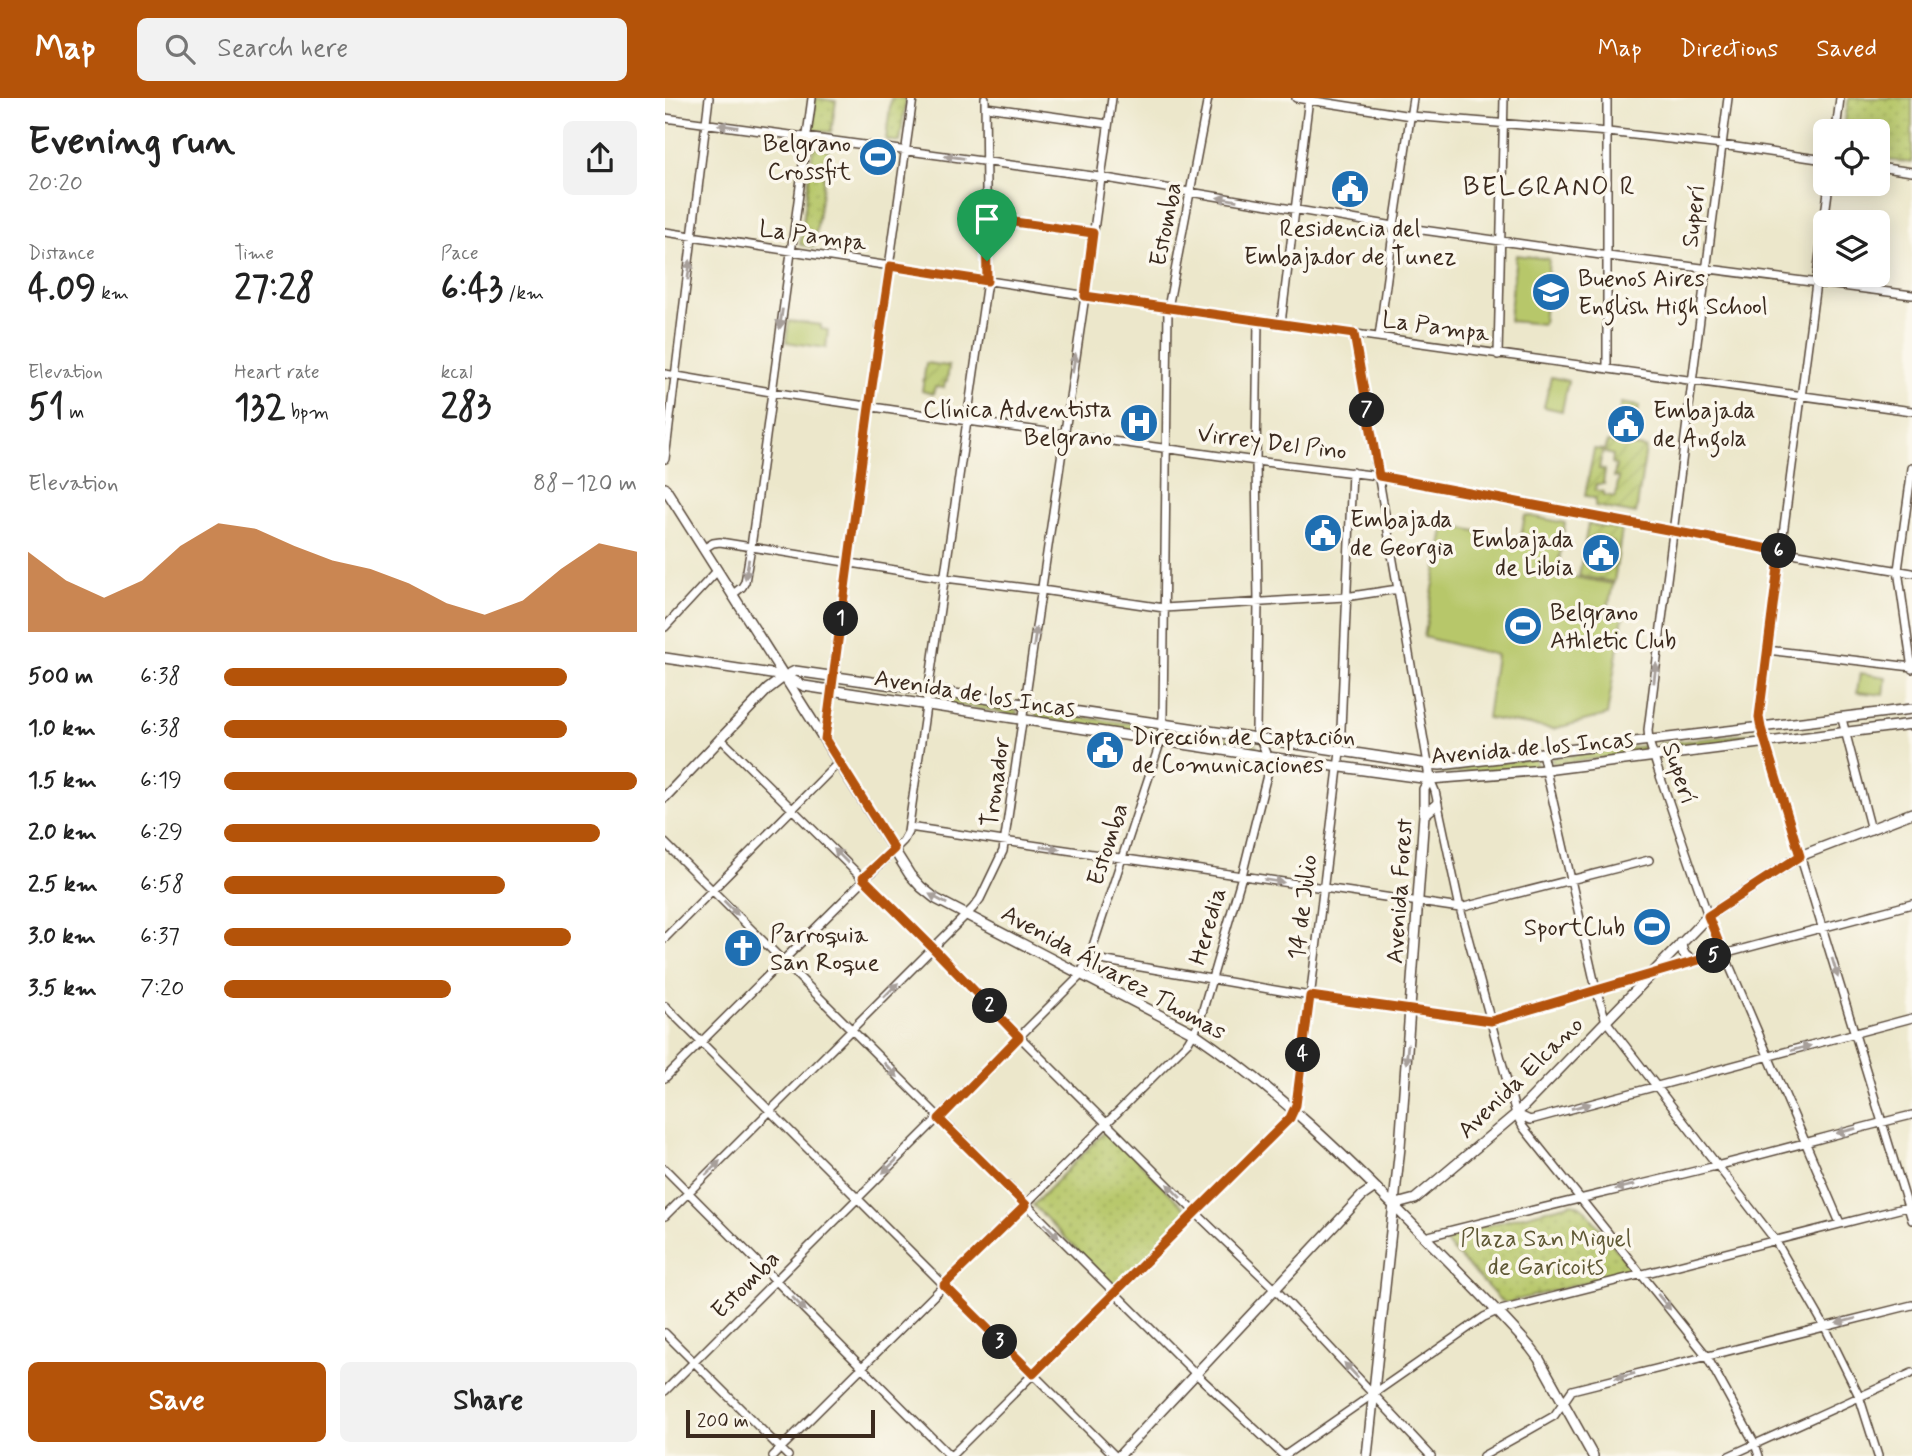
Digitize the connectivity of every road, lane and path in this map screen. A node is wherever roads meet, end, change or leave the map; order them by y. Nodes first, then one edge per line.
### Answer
1 (709, 98) edge
2 (812, 98) edge
3 (913, 98) edge
4 (985, 98) edge
5 (1112, 98) edge
6 (1208, 98) edge
7 (1296, 98) edge
8 (1413, 98) edge
9 (1504, 98) edge
10 (1607, 98) edge
11 (1728, 98) edge
12 (1840, 98) edge
13 (1309, 99) edge
14 (986, 107) junction
15 (1411, 116) junction
16 (665, 118) edge
17 (1837, 119) edge
18 (706, 123) junction
19 (1108, 124) junction
20 (1503, 124) junction
21 (1608, 132) junction
22 (807, 137) junction
23 (1722, 145) junction
24 (906, 150) junction
25 (1813, 158) edge
26 (985, 162) junction
27 (1890, 169) edge
28 (1912, 172) edge
29 (1100, 177) junction
30 (1191, 193) junction
31 (1294, 210) junction
32 (986, 218) junction
33 (1394, 226) junction
34 (665, 232) edge
35 (1093, 233) junction
36 (693, 237) junction
37 (1501, 240) junction
38 (790, 252) junction
39 (1608, 256) junction
40 (890, 266) junction
41 (1706, 268) junction
42 (987, 281) junction
43 (1813, 283) edge
44 (1814, 287) edge
45 (1847, 287) edge
46 (1912, 295) edge
47 (1085, 296) junction
48 (1168, 308) junction
49 (1258, 320) junction
50 (1282, 323) junction
51 (1354, 334) junction
52 (1379, 337) junction
53 (1497, 355) junction
54 (1607, 369) junction
55 (665, 374) edge
56 (676, 375) junction
57 (1692, 381) junction
58 (771, 392) junction
59 (1800, 397) junction
60 (869, 407) junction
61 (1912, 411) edge
62 (968, 421) junction
63 (1064, 435) junction
64 (1167, 448) junction
65 (665, 459) edge
66 (1256, 461) junction
67 (1912, 468) edge
68 (1352, 472) junction
69 (1379, 476) junction
70 (665, 488) edge
71 (1674, 531) junction
72 (751, 547) junction
73 (703, 549) junction
74 (1780, 551) junction
75 (848, 562) junction
76 (1898, 570) junction
77 (717, 571) junction
78 (1912, 573) edge
79 (945, 578) junction
80 (1398, 589) junction
81 (1042, 590) junction
82 (732, 594) junction
83 (1345, 597) junction
84 (1258, 602) junction
85 (1164, 608) junction
86 (665, 627) edge
87 (1767, 650) junction
88 (665, 658) edge
89 (1912, 668) edge
90 (785, 676) junction
91 (833, 676) junction
92 (831, 690) junction
93 (929, 690) junction
94 (927, 704) junction
95 (1025, 705) junction
96 (1912, 709) edge
97 (1842, 719) junction
98 (1023, 720) junction
99 (1163, 724) junction
100 (1912, 724) edge
101 (1761, 728) junction
102 (1845, 733) junction
103 (720, 738) junction
104 (825, 739) junction
105 (1261, 739) junction
106 (1161, 740) junction
107 (1649, 741) junction
108 (1766, 742) junction
109 (1340, 752) junction
110 (1542, 753) junction
111 (1654, 755) junction
112 (1268, 757) junction
113 (839, 762) junction
114 (1428, 764) junction
115 (1338, 767) junction
116 (1545, 770) junction
117 (1430, 779) junction
118 (665, 797) edge
119 (1437, 804) junction
120 (794, 810) junction
121 (1912, 813) edge
122 (1424, 815) junction
123 (909, 827) junction
124 (1871, 830) junction
125 (1006, 842) junction
126 (665, 843) edge
127 (894, 849) junction
128 (1800, 856) junction
129 (1123, 858) junction
130 (1649, 860) dead end
131 (1242, 876) junction
132 (863, 878) junction
133 (1570, 879) junction
134 (1323, 889) junction
135 (713, 890) junction
136 (1417, 902) junction
137 (1912, 904) edge
138 (1460, 908) junction
139 (967, 914) junction
140 (1708, 916) junction
141 (1822, 926) junction
142 (665, 938) edge
143 (1681, 943) junction
144 (933, 948) junction
145 (1723, 953) junction
146 (1089, 958) junction
147 (782, 960) junction
148 (1696, 961) junction
149 (1652, 973) junction
150 (1081, 974) junction
151 (1212, 978) junction
152 (1596, 989) junction
153 (1310, 996) junction
154 (665, 1006) edge
155 (1411, 1010) junction
156 (1912, 1018) edge
157 (1491, 1021) junction
158 (1606, 1021) junction
159 (852, 1029) junction
160 (1194, 1033) junction
161 (1855, 1034) junction
162 (1019, 1037) junction
163 (700, 1042) junction
164 (1769, 1056) junction
165 (665, 1078) edge
166 (1657, 1085) junction
167 (1295, 1110) junction
168 (770, 1111) junction
169 (1516, 1114) junction
170 (1912, 1115) edge
171 (939, 1119) junction
172 (1881, 1122) junction
173 (1107, 1123) junction
174 (1806, 1142) junction
175 (1718, 1166) junction
176 (665, 1169) edge
177 (1375, 1187) junction
178 (688, 1193) junction
179 (858, 1198) junction
180 (1579, 1198) junction
181 (1026, 1205) junction
182 (1393, 1205) junction
183 (1910, 1206) edge
184 (1195, 1212) junction
185 (665, 1216) edge
186 (1912, 1220) edge
187 (1840, 1223) junction
188 (1425, 1237) junction
189 (1775, 1240) junction
190 (1640, 1274) junction
191 (775, 1280) junction
192 (944, 1285) junction
193 (1276, 1290) junction
194 (1114, 1293) junction
195 (1912, 1305) edge
196 (1497, 1311) junction
197 (1825, 1326) junction
198 (665, 1333) edge
199 (1706, 1355) junction
200 (693, 1362) junction
201 (863, 1368) junction
202 (1912, 1373) edge
203 (1033, 1374) junction
204 (1196, 1374) junction
205 (665, 1391) edge
206 (1373, 1394) junction
207 (1860, 1396) junction
208 (1562, 1402) junction
209 (1755, 1444) junction
210 (781, 1449) junction
211 (773, 1456) edge
212 (788, 1456) edge
213 (950, 1456) edge
214 (1117, 1456) edge
215 (1284, 1456) edge
216 (1367, 1456) edge
217 (1431, 1456) edge
218 (1483, 1456) edge
219 (1593, 1456) edge
220 (1729, 1456) edge
221 (1759, 1456) edge
222 (1878, 1456) edge

1 - 18 street
2 - 22 street
3 - 24 street
4 - 14 street
5 - 19 street, Tronador
6 - 30 street, Estomba
7 - 13 street
8 - 15 street
9 - 20 street
10 - 21 street
11 - 23 street, Superí
12 - 17 street
13 - 15 street
13 - 31 street
14 - 19 street
14 - 26 street
15 - 20 street
15 - 33 street
16 - 18 street
22 -> 18 street
18 - 36 street
19 - 29 street, Tronador
20 - 21 street
20 - 37 street
21 - 23 street
21 - 39 street
22 - 24 street
22 - 38 street
23 - 25 street
23 - 41 street, Superí
26 -> 24 street
24 - 40 street
26 - 29 street
26 - 32 street
27 - 28 street
29 - 30 street
29 - 35 street, Tronador
31 -> 30 street
30 - 48 street, Estomba
31 - 33 street
31 - 50 street
32 - 35 street
32 - 42 street
33 - 37 street
33 - 52 street
34 - 36 street, La Pampa
35 - 47 street, Tronador
36 - 38 street, La Pampa
56 -> 36 street
37 - 39 street
37 - 53 street
38 - 40 street, La Pampa
38 -> 58 street
39 - 41 street
39 - 54 street
40 - 42 street, La Pampa
40 - 60 street
41 - 43 street
41 - 57 street, Superí
42 - 47 street, La Pampa
42 - 62 street
44 - 59 street
45 - 46 street
47 - 48 street, La Pampa
63 -> 47 street, Tronador
48 - 49 street, La Pampa
48 - 64 street, Estomba
49 - 50 street, La Pampa
49 - 66 street, Heredia
50 - 51 street, La Pampa
51 - 52 street, La Pampa
51 - 69 street, Avenida Forest
52 - 53 street, La Pampa
53 - 54 street, La Pampa
54 - 57 street, La Pampa
55 - 56 street, Virrey Del Pino
56 - 58 street, Virrey Del Pino
56 - 65 street
57 - 59 street, La Pampa
57 - 71 street, Superí
58 - 60 street, Virrey Del Pino
58 - 72 street
59 - 61 street, La Pampa
59 - 74 street
60 - 62 street, Virrey Del Pino
60 - 75 street
62 - 63 street, Virrey Del Pino
62 - 79 street
63 - 64 street, Virrey Del Pino
63 - 81 street, Tronador
64 - 66 street, Virrey Del Pino
64 - 85 street, Estomba
66 - 68 street, Virrey Del Pino
66 - 84 street, Heredia
67 - 76 street
68 - 69 street, Virrey Del Pino
68 - 83 street, 14 de Julio
69 - 71 street, Virrey Del Pino
69 - 80 street, Avenida Forest
70 - 73 main road, Avenida Álvarez Thomas
71 - 74 street, Virrey Del Pino
107 -> 71 street, Superí
72 - 73 street
72 - 75 street
72 -> 82 street
73 - 77 main road, Avenida Álvarez Thomas
74 - 76 street, Virrey Del Pino
74 - 87 street
75 - 79 street
75 - 91 street
76 - 78 street, Virrey Del Pino
76 - 89 street
77 - 82 main road, Avenida Álvarez Thomas
77 - 86 street
79 - 81 street
79 - 93 street
80 - 83 street
80 - 114 street, Avenida Forest
81 - 85 street
95 -> 81 street, Tronador
82 - 90 main road, Avenida Álvarez Thomas
83 - 84 street
83 - 109 street, 14 de Julio
84 - 85 street
84 - 105 street, Heredia
85 - 99 street, Estomba
87 - 89 street
87 - 101 street
88 - 90 main road, Avenida de los Incas
90 - 91 main road, Avenida de los Incas
90 - 92 main road, Avenida de los Incas
90 - 103 main road
90 - 104 main road, Avenida Álvarez Thomas
91 - 92 street
91 - 93 main road, Avenida de los Incas
92 - 94 main road, Avenida de los Incas
92 - 104 street
93 - 94 street
93 - 95 main road, Avenida de los Incas
94 - 98 main road, Avenida de los Incas
94 - 123 street
95 - 98 street, Tronador
95 - 99 main road, Avenida de los Incas
96 - 97 main road, Avenida de los Incas
97 - 101 main road, Avenida de los Incas
97 - 102 street
98 - 106 main road, Avenida de los Incas
98 - 125 street, Tronador
99 - 105 main road, Avenida de los Incas
99 - 106 street, Estomba
100 - 102 main road, Avenida de los Incas
101 - 107 main road, Avenida de los Incas
101 - 108 street
102 - 108 main road, Avenida de los Incas
102 - 124 street
103 - 118 main road
103 - 120 street
104 - 113 main road, Avenida Álvarez Thomas
105 - 109 main road, Avenida de los Incas
105 - 112 street, Heredia
106 - 112 main road, Avenida de los Incas
106 - 129 street, Estomba
107 - 110 main road, Avenida de los Incas
107 - 111 street, Superí
108 - 111 main road, Avenida de los Incas
108 - 128 street
109 - 114 main road, Avenida de los Incas
109 - 115 street, 14 de Julio
110 - 114 main road, Avenida de los Incas
110 - 116 street
111 - 116 main road, Avenida de los Incas
111 - 140 street, Superí
112 - 115 main road, Avenida de los Incas
112 - 131 street, Heredia
113 - 120 street
113 - 127 main road, Avenida Álvarez Thomas
114 - 117 main road, Avenida Forest
115 - 117 main road, Avenida de los Incas
115 - 134 street, 14 de Julio
116 - 117 main road, Avenida de los Incas
116 - 133 street
117 - 119 street
117 - 122 main road, Avenida Forest
119 - 122 main road
119 - 138 street
132 -> 120 street
120 - 135 street
121 - 124 main road, Avenida Elcano
122 - 136 main road, Avenida Forest
123 - 125 street
123 - 127 street
124 - 128 main road, Avenida Elcano
125 -> 129 street
125 - 139 street, Tronador
126 - 135 street
127 - 132 street
139 -> 127 main road, Avenida Álvarez Thomas
128 - 140 main road, Avenida Elcano
128 - 141 street
129 - 131 street
129 - 146 street, Estomba
130 - 133 street
131 -> 134 street
131 - 151 street, Heredia
132 - 144 street
132 - 147 street
133 - 138 street
133 - 152 street
134 - 136 street
134 - 153 street, 14 de Julio
135 - 142 street
135 -> 147 street
136 - 138 street
136 - 155 main road, Avenida Forest
137 - 141 street
138 - 157 street
139 - 144 street, Tronador
139 - 150 main road, Avenida Álvarez Thomas
140 - 143 main road, Avenida Elcano
140 - 145 street, Superí
141 - 145 street
141 -> 161 street
143 - 148 main road
143 - 149 main road, Avenida Elcano
159 -> 144 street, Tronador
144 - 162 street
145 - 148 street
145 - 164 street, Superí
146 - 150 street, Estomba
146 - 151 street
147 - 159 street
147 - 163 street
148 - 149 street
149 - 152 street
149 - 158 main road, Avenida Elcano
150 - 160 main road, Avenida Álvarez Thomas
150 - 162 street, Estomba
151 - 153 street
151 - 160 street, Heredia
152 - 157 street
152 - 158 street
153 - 155 street
153 - 167 street, 14 de Julio
154 - 163 street
155 - 157 street
155 -> 182 main road, Avenida Forest
156 - 161 street
157 - 169 street
158 - 166 street
158 - 169 main road, Avenida Elcano
159 - 168 street, Tronador
159 -> 171 street
160 - 167 main road, Avenida Álvarez Thomas
160 - 173 street, Heredia
164 -> 161 street
161 - 172 street
162 - 171 street, Estomba
162 - 173 street
163 - 165 street
163 - 168 street
164 - 166 street
164 - 174 street, Superí
169 -> 166 street
166 - 175 street
167 - 177 main road, Avenida Álvarez Thomas
167 - 184 street
178 -> 168 street, Tronador
168 - 179 street
169 - 180 street
169 - 182 main road, Avenida Elcano
170 - 172 street
171 -> 179 street, Estomba
171 - 181 street
172 -> 174 street
172 - 183 street
173 - 181 street, Heredia
184 -> 173 street
174 - 175 street
174 - 187 street, Superí
175 -> 180 street
175 - 189 street
176 - 178 street
177 - 182 main road, Avenida Álvarez Thomas
177 - 193 main road
178 - 185 street, Tronador
178 - 191 street
179 - 191 street, Estomba
179 - 192 street
180 - 188 street
180 - 190 street
181 - 192 street, Heredia
181 -> 194 street
182 - 188 main road, Avenida Álvarez Thomas
182 - 206 main road, Avenida Forest
183 - 186 street
183 - 187 street
184 - 193 street
184 - 194 street
187 - 189 street
188 - 196 main road, Avenida Álvarez Thomas
189 - 190 street
189 - 197 street
190 - 196 street
190 -> 199 street
191 - 200 street, Estomba
191 -> 201 street
192 - 201 street, Heredia
192 - 203 street
193 - 204 main road
206 -> 193 street
194 - 203 street
194 - 204 street
195 -> 197 street
196 - 206 street
196 - 208 main road, Avenida Álvarez Thomas
197 - 199 street
197 - 207 street
198 - 200 street
199 -> 208 street
199 - 209 street
200 - 205 street, Estomba
200 - 210 street
201 - 210 street, Heredia
201 - 213 street
202 - 207 street
203 - 213 street
203 - 214 street
204 - 214 main road
204 - 215 street
206 - 215 street
206 - 216 main road, Avenida Forest
206 - 217 street
207 - 209 street
207 - 222 street
208 - 218 street
208 - 219 main road, Avenida Álvarez Thomas
209 - 220 street
209 - 221 street
210 - 211 street, Heredia
210 - 212 street

